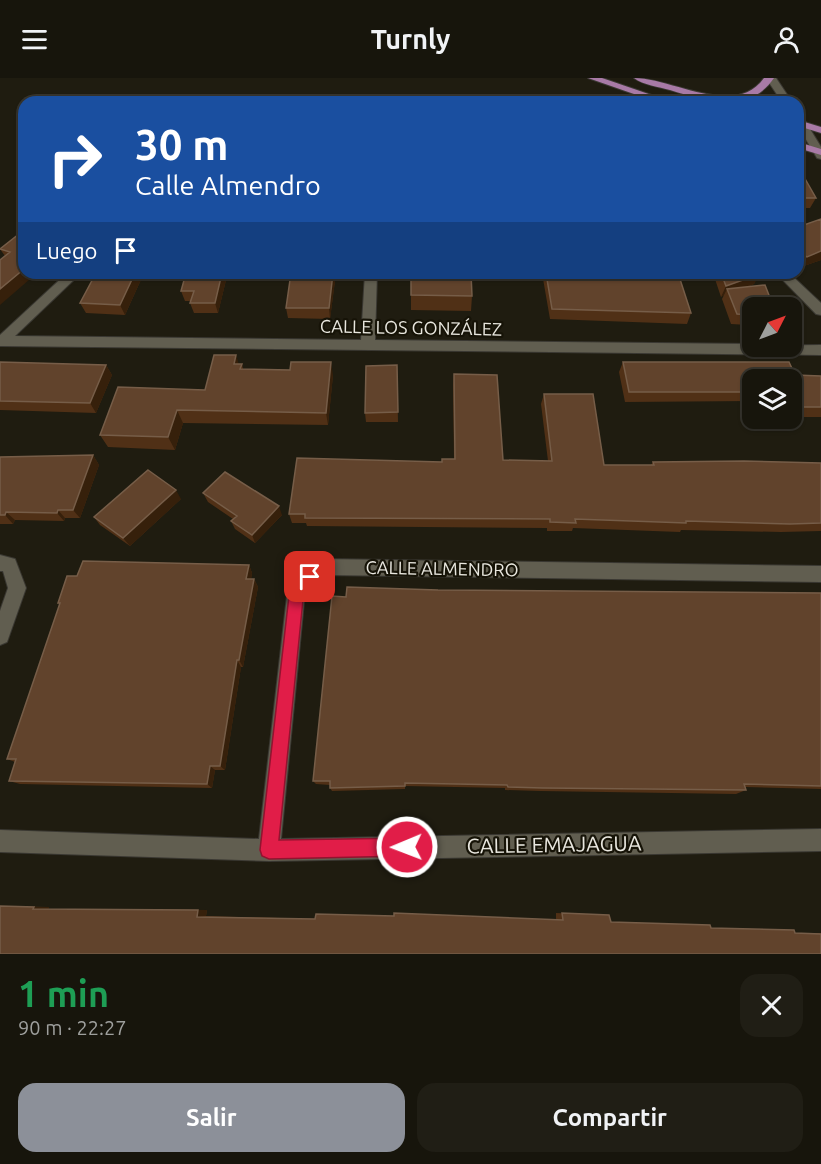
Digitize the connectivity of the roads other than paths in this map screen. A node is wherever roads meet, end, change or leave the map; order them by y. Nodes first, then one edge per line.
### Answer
1 (593, 78) edge
2 (639, 78) edge
3 (770, 78) edge
4 (648, 96) edge
5 (699, 96) edge
6 (748, 96) edge
7 (783, 96) edge
8 (804, 124) edge
9 (804, 130) edge
10 (821, 130) edge
11 (804, 147) edge
12 (819, 153) edge
13 (68, 279) edge
14 (371, 279) edge
15 (788, 279) edge
16 (821, 311) edge
17 (1, 341) edge
18 (368, 346) junction
19 (821, 350) edge
20 (0, 563) edge
21 (821, 574) edge
22 (0, 636) edge
23 (821, 840) edge
24 (0, 841) edge
25 (269, 850) junction

1 - 4 main road
2 - 5 main road
3 - 6 main road
3 - 7 street
8 - 10 main road
9 - 12 street
11 - 12 main road
13 - 17 street
14 - 18 street
15 - 16 street
17 - 18 street, CALLE LOS GONZÁLEZ
18 - 19 street, CALLE LOS GONZÁLEZ
20 - 22 street
21 - 25 street, CALLE ALMENDRO
23 - 25 street, CALLE EMAJAGUA
24 - 25 street, CALLE EMAJAGUA

